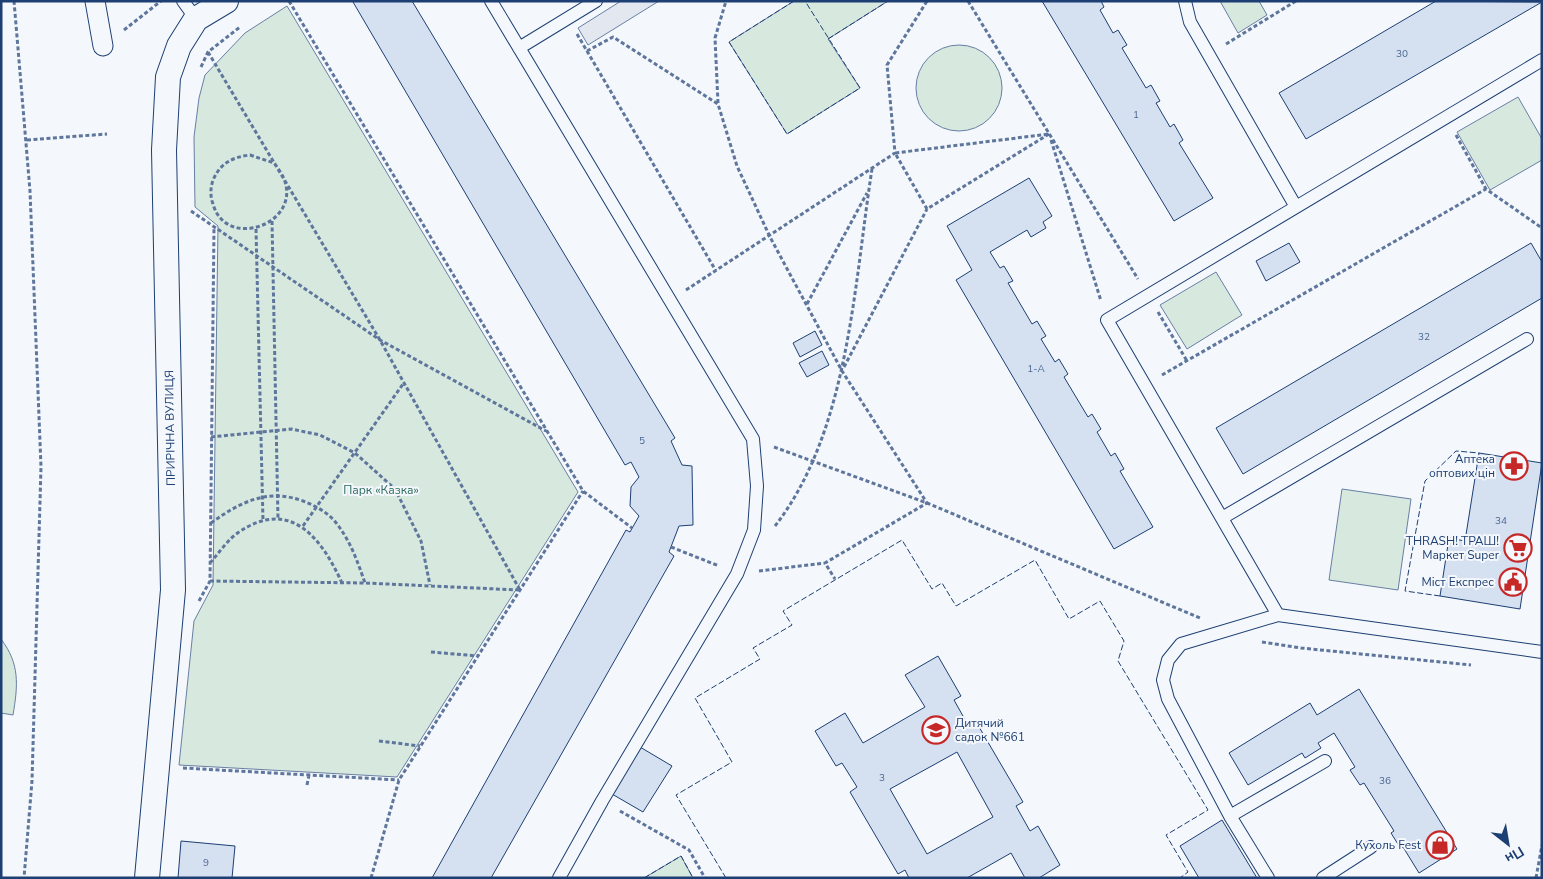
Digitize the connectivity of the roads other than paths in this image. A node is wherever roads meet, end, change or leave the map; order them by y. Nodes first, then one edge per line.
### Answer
1 (95, 1) edge
2 (226, 1) edge
3 (491, 1) edge
4 (596, 1) edge
5 (1184, 1) edge
6 (189, 10) edge
7 (103, 46) road end
8 (519, 48) junction
9 (1542, 60) edge
10 (1296, 207) junction
11 (1527, 339) dead end
12 (1222, 518) junction
13 (1278, 615) junction
14 (1542, 652) edge
15 (1325, 761) dead end
16 (1230, 816) junction
17 (1371, 847) dead end
18 (147, 878) edge
19 (559, 878) edge
20 (1268, 878) edge
21 (1323, 878) edge

1 - 7 street
2 - 6 street, ПРИРІЧНА ВУЛИЦЯ
3 - 8 lane
4 - 8 lane
5 - 10 lane
6 - 18 street, ПРИРІЧНА ВУЛИЦЯ
8 - 19 lane
9 - 10 lane
10 - 12 lane
11 - 12 lane
12 - 13 lane
13 - 14 lane
13 - 16 lane
15 - 16 lane
16 - 20 lane
17 - 21 lane

